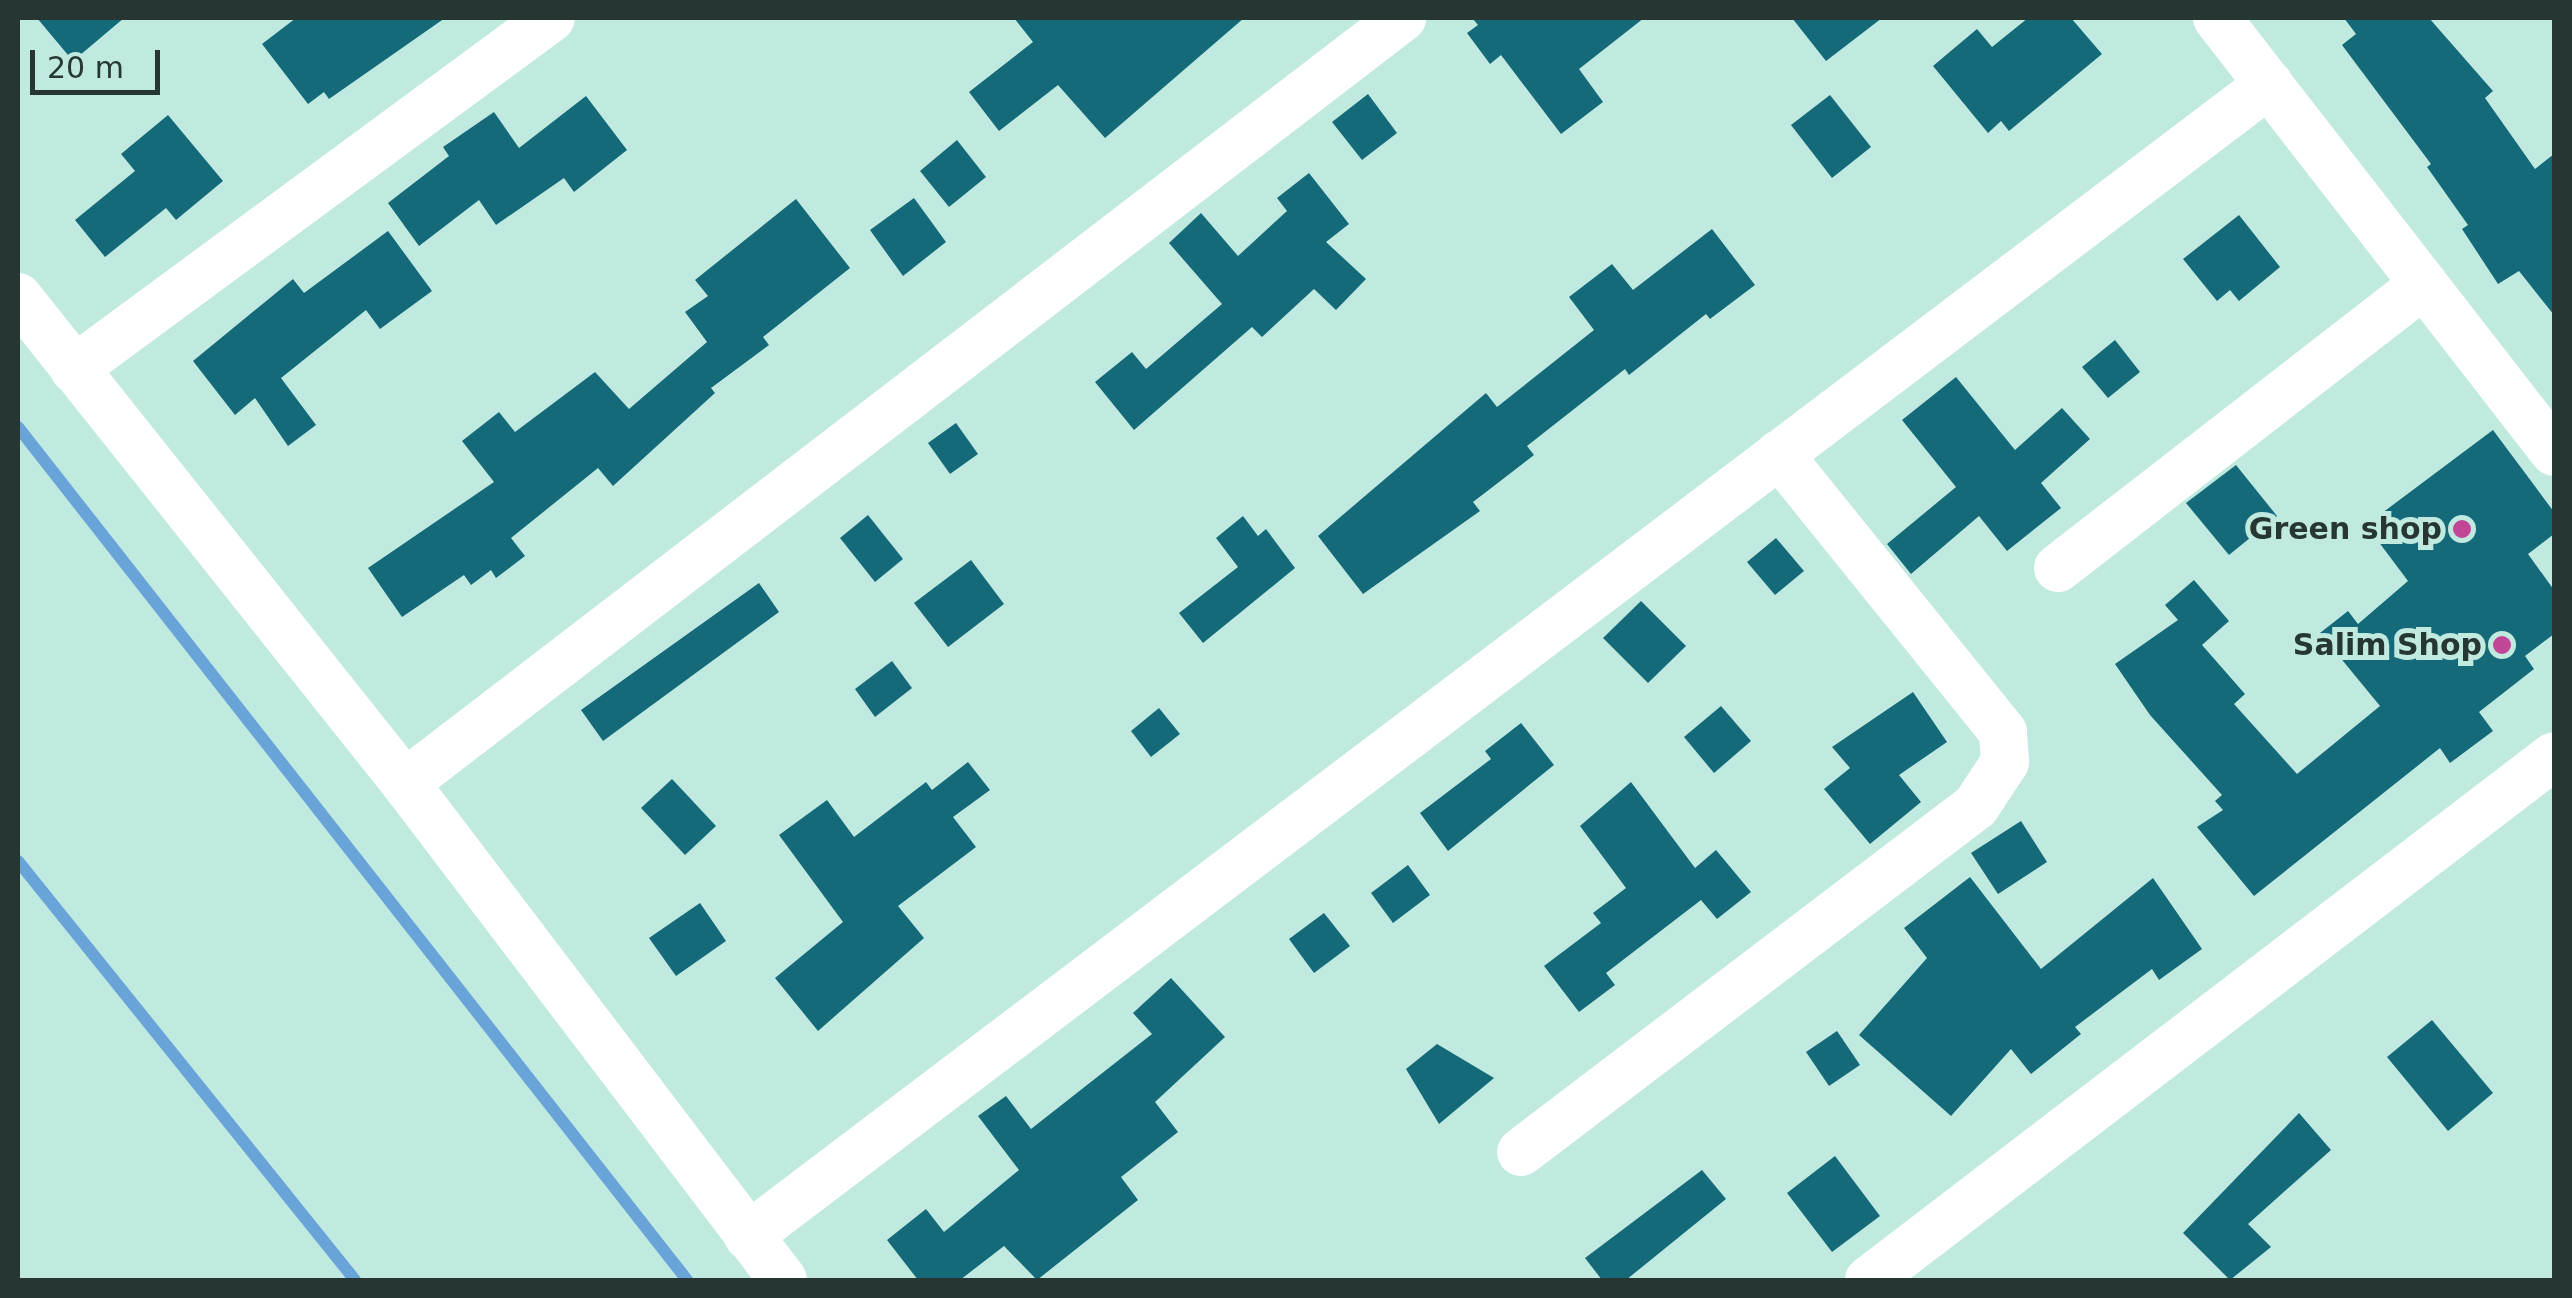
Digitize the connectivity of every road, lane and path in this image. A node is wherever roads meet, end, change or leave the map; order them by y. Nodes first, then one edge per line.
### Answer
1 (551, 18) edge
2 (1402, 18) edge
3 (2217, 18) edge
4 (2268, 84) junction
5 (2424, 284) junction
6 (18, 297) edge
7 (74, 369) junction
8 (2554, 452) edge
9 (1780, 454) junction
10 (2058, 568) dead end
11 (2554, 756) edge
12 (405, 783) junction
13 (1521, 1152) dead end
14 (748, 1236) junction
15 (783, 1280) edge
16 (1869, 1280) edge

1 - 7 street
2 - 12 street
3 - 4 street
4 - 5 street
4 - 9 street
5 - 8 street
5 - 10 street
6 - 7 street
7 - 12 street
9 - 13 street
9 - 14 street
11 - 16 street
12 - 14 street
14 - 15 street

